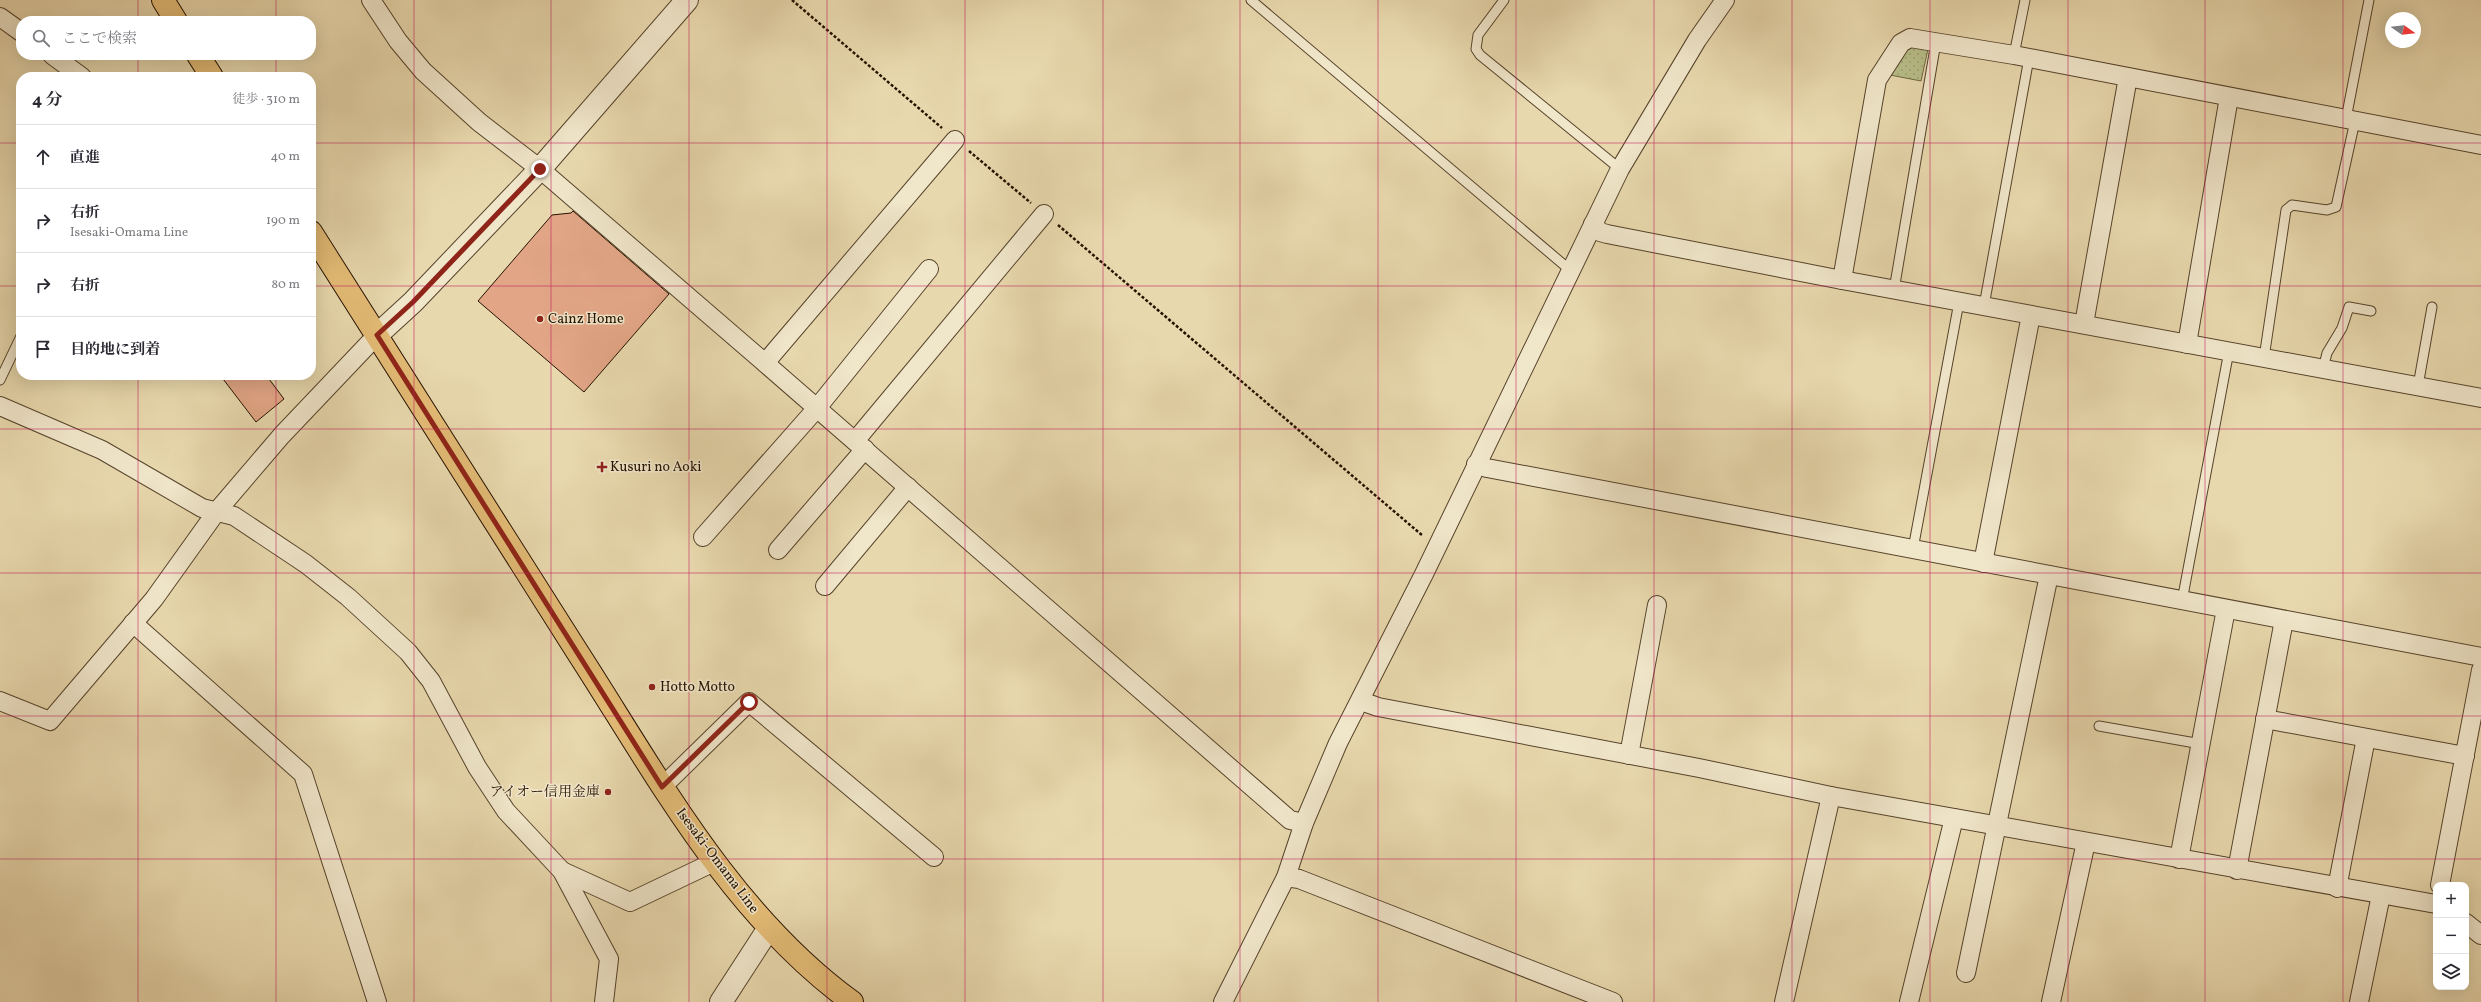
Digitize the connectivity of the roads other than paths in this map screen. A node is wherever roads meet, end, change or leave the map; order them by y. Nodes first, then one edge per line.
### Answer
1 (163, 0) edge
2 (371, 0) edge
3 (687, 0) edge
4 (1251, 0) edge
5 (1504, 0) edge
6 (1725, 0) edge
7 (2025, 0) edge
8 (2369, 0) edge
9 (173, 16) edge
10 (0, 17) edge
11 (16, 28) edge
12 (1936, 42) junction
13 (2021, 56) junction
14 (59, 60) edge
15 (201, 60) edge
16 (75, 72) edge
17 (209, 72) edge
18 (2128, 78) junction
19 (2228, 97) junction
20 (2351, 120) junction
21 (955, 140) road end
22 (2481, 145) edge
23 (540, 169) junction
24 (1620, 169) junction
25 (1044, 214) road end
26 (1593, 224) junction
27 (316, 240) edge
28 (929, 269) dead end
29 (1570, 270) junction
30 (1842, 280) junction
31 (1894, 290) junction
32 (1959, 302) junction
33 (1984, 306) junction
34 (2432, 307) dead end
35 (2371, 311) dead end
36 (2031, 315) junction
37 (2084, 324) junction
38 (377, 335) junction
39 (2187, 344) junction
40 (16, 346) edge
41 (2229, 351) junction
42 (2264, 358) junction
43 (765, 362) junction
44 (2323, 369) junction
45 (0, 380) edge
46 (2418, 386) junction
47 (2481, 398) edge
48 (0, 406) edge
49 (818, 408) junction
50 (860, 445) junction
51 (1476, 464) junction
52 (908, 487) junction
53 (217, 511) junction
54 (703, 537) dead end
55 (1912, 549) junction
56 (778, 550) dead end
57 (1983, 563) junction
58 (2049, 575) junction
59 (825, 586) dead end
60 (2182, 601) junction
61 (1657, 605) dead end
62 (2226, 609) junction
63 (2284, 620) junction
64 (133, 623) junction
65 (2481, 657) edge
66 (2481, 670) edge
67 (1361, 700) junction
68 (0, 701) edge
69 (2265, 719) junction
70 (2099, 726) dead end
71 (2366, 738) junction
72 (2201, 744) junction
73 (1629, 755) junction
74 (2465, 756) junction
75 (662, 787) junction
76 (1832, 796) junction
77 (1954, 818) junction
78 (1304, 823) junction
79 (1997, 826) junction
80 (2086, 842) junction
81 (934, 857) dead end
82 (2179, 859) junction
83 (714, 862) junction
84 (2237, 870) junction
85 (562, 871) junction
86 (1286, 877) junction
87 (2441, 882) edge
88 (2337, 888) junction
89 (2381, 895) junction
90 (2433, 904) edge
91 (2469, 925) edge
92 (769, 928) junction
93 (2481, 935) edge
94 (1966, 973) dead end
95 (376, 1002) edge
96 (604, 1002) edge
97 (721, 1002) edge
98 (852, 1002) edge
99 (1223, 1002) edge
100 (1613, 1002) edge
101 (1784, 1002) edge
102 (1909, 1002) edge
103 (2051, 1002) edge
104 (2359, 1002) edge

1 - 9 main road
2 - 23 street
3 - 23 street
4 - 29 lane
5 - 24 lane
6 - 24 street
7 - 13 lane
8 - 20 lane
10 - 11 street
12 - 13 street
12 - 30 street
12 - 31 lane
13 - 18 street
13 - 33 lane
14 - 16 street
15 - 17 main road
18 - 19 street
18 - 37 street
19 - 20 street
19 - 39 street
20 - 22 street
20 - 42 lane
21 - 43 street
23 - 38 street
23 - 43 street
24 - 26 street
25 - 50 street
26 - 29 street
26 - 30 street
27 - 38 main road, Isesaki-Omama Line
28 - 49 street
29 - 51 street
30 - 31 street
31 - 32 street
32 - 33 street
32 - 55 lane
33 - 36 street
34 - 46 lane
35 - 44 lane
36 - 37 street
36 - 57 street
37 - 39 street
38 - 53 street
38 - 75 main road, Isesaki-Omama Line
39 - 41 street
40 - 45 lane
41 - 42 street
41 - 60 lane
42 - 44 street
43 - 49 street
44 - 46 street
46 - 47 street
48 - 53 street
49 - 50 street
49 - 54 street
50 - 52 street
50 - 56 street
51 - 55 street
51 - 67 street
52 - 59 street
52 - 78 street
53 - 64 street
53 - 85 street
55 - 57 street
57 - 58 street
58 - 60 street
58 - 79 street
60 - 62 street
61 - 73 street
62 - 63 street
62 - 72 street
63 - 65 street
63 - 69 street
64 - 68 street
64 - 95 street
66 - 74 street
67 - 73 street
67 - 78 street
69 - 71 street
69 - 84 street
70 - 72 lane
71 - 74 street
71 - 88 street
72 - 82 street
73 - 76 street
74 - 87 street
75 - 81 street
75 - 83 main road, Isesaki-Omama Line
76 - 77 street
76 - 101 street
77 - 79 street
77 - 102 street
78 - 86 street
79 - 80 street
79 - 94 street
80 - 82 street
80 - 103 street
82 - 84 street
83 - 85 street
83 - 92 main road, Isesaki-Omama Line
84 - 88 street
85 - 96 street
86 - 99 street
86 - 100 street
88 - 89 street
89 - 90 street
89 - 104 street
91 - 93 street
92 - 97 street
92 - 98 main road, Isesaki-Omama Line

